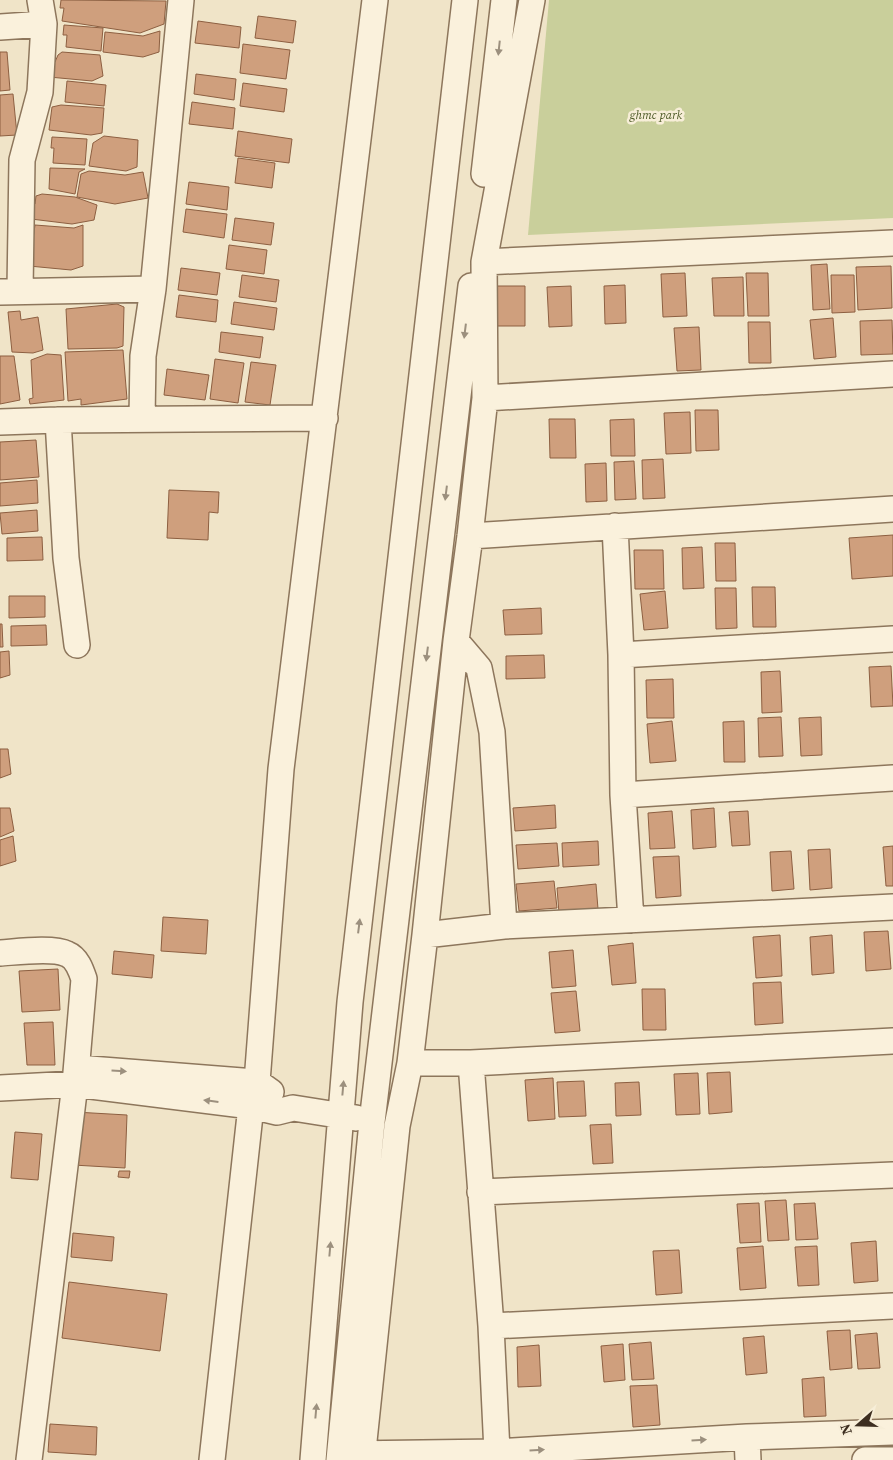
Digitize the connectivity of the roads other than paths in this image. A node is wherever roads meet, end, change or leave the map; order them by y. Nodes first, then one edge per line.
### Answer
1 (181, 0) edge
2 (375, 0) edge
3 (465, 0) edge
4 (504, 0) edge
5 (532, 0) edge
6 (42, 12) edge
7 (0, 27) edge
8 (11, 161) edge
9 (893, 243) edge
10 (484, 262) junction
11 (153, 289) junction
12 (10, 291) edge
13 (893, 374) edge
14 (485, 398) junction
15 (324, 418) junction
16 (58, 420) junction
17 (142, 420) junction
18 (0, 422) edge
19 (893, 509) edge
20 (615, 526) junction
21 (470, 536) junction
22 (893, 639) edge
23 (456, 641) junction
24 (77, 645) dead end
25 (621, 655) junction
26 (893, 778) edge
27 (623, 795) junction
28 (893, 907) edge
29 (631, 920) junction
30 (504, 926) junction
31 (425, 935) junction
32 (0, 953) edge
33 (893, 1041) edge
34 (410, 1063) junction
35 (471, 1063) junction
36 (0, 1072) edge
37 (76, 1076) junction
38 (257, 1082) junction
39 (0, 1088) edge
40 (251, 1106) junction
41 (293, 1108) junction
42 (341, 1115) junction
43 (372, 1122) junction
44 (397, 1126) junction
45 (893, 1174) edge
46 (480, 1192) junction
47 (893, 1306) edge
48 (491, 1326) junction
49 (888, 1432) edge
50 (748, 1448) edge
51 (497, 1452) junction
52 (313, 1455) edge
53 (351, 1457) edge
54 (29, 1460) edge
55 (212, 1460) edge
56 (865, 1460) edge
57 (873, 1460) edge
58 (884, 1460) edge
59 (889, 1460) edge
60 (893, 1460) edge

1 - 11 street
2 - 15 street
42 -> 3 street
4 -> 43 street
5 - 10 street
6 - 7 street
6 - 8 street
8 - 12 street
9 - 10 street
10 - 14 street
11 - 12 street
11 - 17 street
13 - 14 street
14 - 21 street
15 - 17 street
15 - 38 street
16 - 17 street
16 - 18 street
16 - 24 street
19 - 20 street
20 - 21 street
20 - 25 street
21 - 23 street
22 - 25 street
23 - 30 street
23 - 31 street
25 - 27 street
26 - 27 street
27 - 29 street
28 - 29 street
29 - 30 street
30 - 31 street
31 - 34 street
32 - 37 street
33 - 35 street
34 - 35 street
34 - 44 street
35 - 46 street
36 - 37 street
37 -> 38 street
37 - 39 street
40 -> 37 street
37 - 54 street
38 - 40 street
38 - 41 street
40 - 41 street
40 - 55 street
41 - 42 street
42 - 43 street
52 -> 42 street
43 - 44 street
43 - 53 street
44 - 53 street
45 - 46 street
46 - 48 street
47 - 48 street
48 - 51 street
49 - 50 street
49 - 58 street
51 -> 50 street
51 - 53 street
52 - 53 street
56 - 57 street
57 - 58 street
58 - 59 street
59 - 60 street

